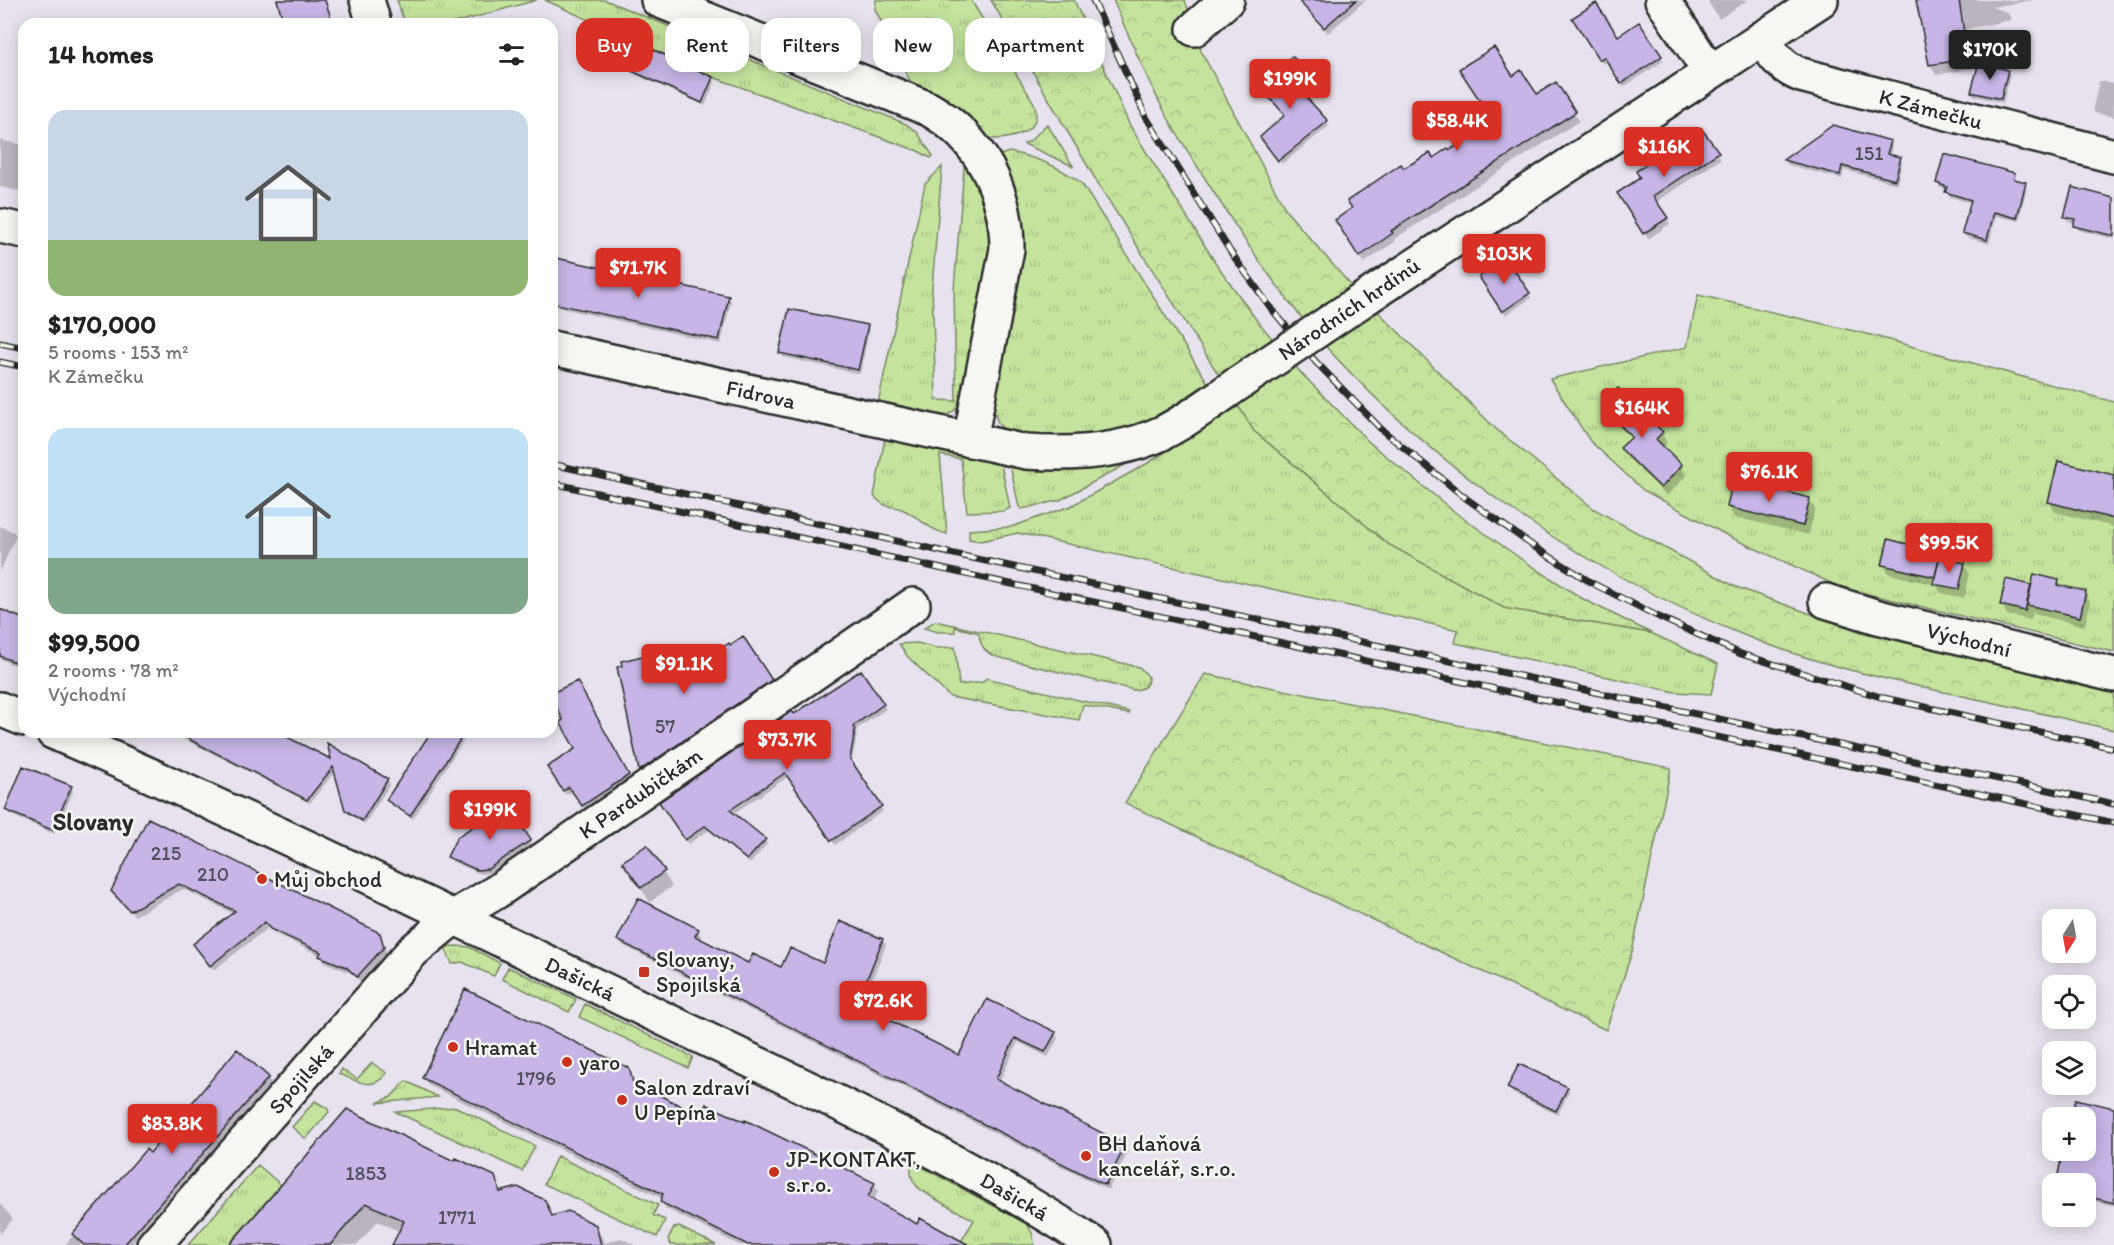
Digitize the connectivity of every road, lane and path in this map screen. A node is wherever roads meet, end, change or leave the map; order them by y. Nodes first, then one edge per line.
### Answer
1 (368, 0) edge
2 (658, 0) edge
3 (1227, 0) edge
4 (1662, 0) edge
5 (1821, 0) edge
6 (372, 18) edge
7 (1194, 29) dead end
8 (1762, 38) junction
9 (1710, 72) junction
10 (2114, 156) edge
11 (0, 226) edge
12 (18, 230) edge
13 (558, 349) edge
14 (970, 440) junction
15 (1826, 601) dead end
16 (913, 605) dead end
17 (2114, 675) edge
18 (0, 709) edge
19 (18, 716) edge
20 (67, 738) edge
21 (454, 917) junction
22 (154, 1245) edge
23 (1095, 1245) edge

1 - 6 street
2 - 14 street
3 - 7 street
4 - 9 street
5 - 8 street, Národních hrdinů
8 - 9 street, Národních hrdinů
8 - 10 street, K Zámečku
9 - 14 street, Národních hrdinů, bridge
11 - 12 street
13 - 14 street, Fidrova
15 - 17 street, Východní
16 - 21 street, K Pardubičkám
18 - 19 street
20 - 21 street, Dašická
21 - 22 street, Spojilská
21 - 23 street, Dašická

